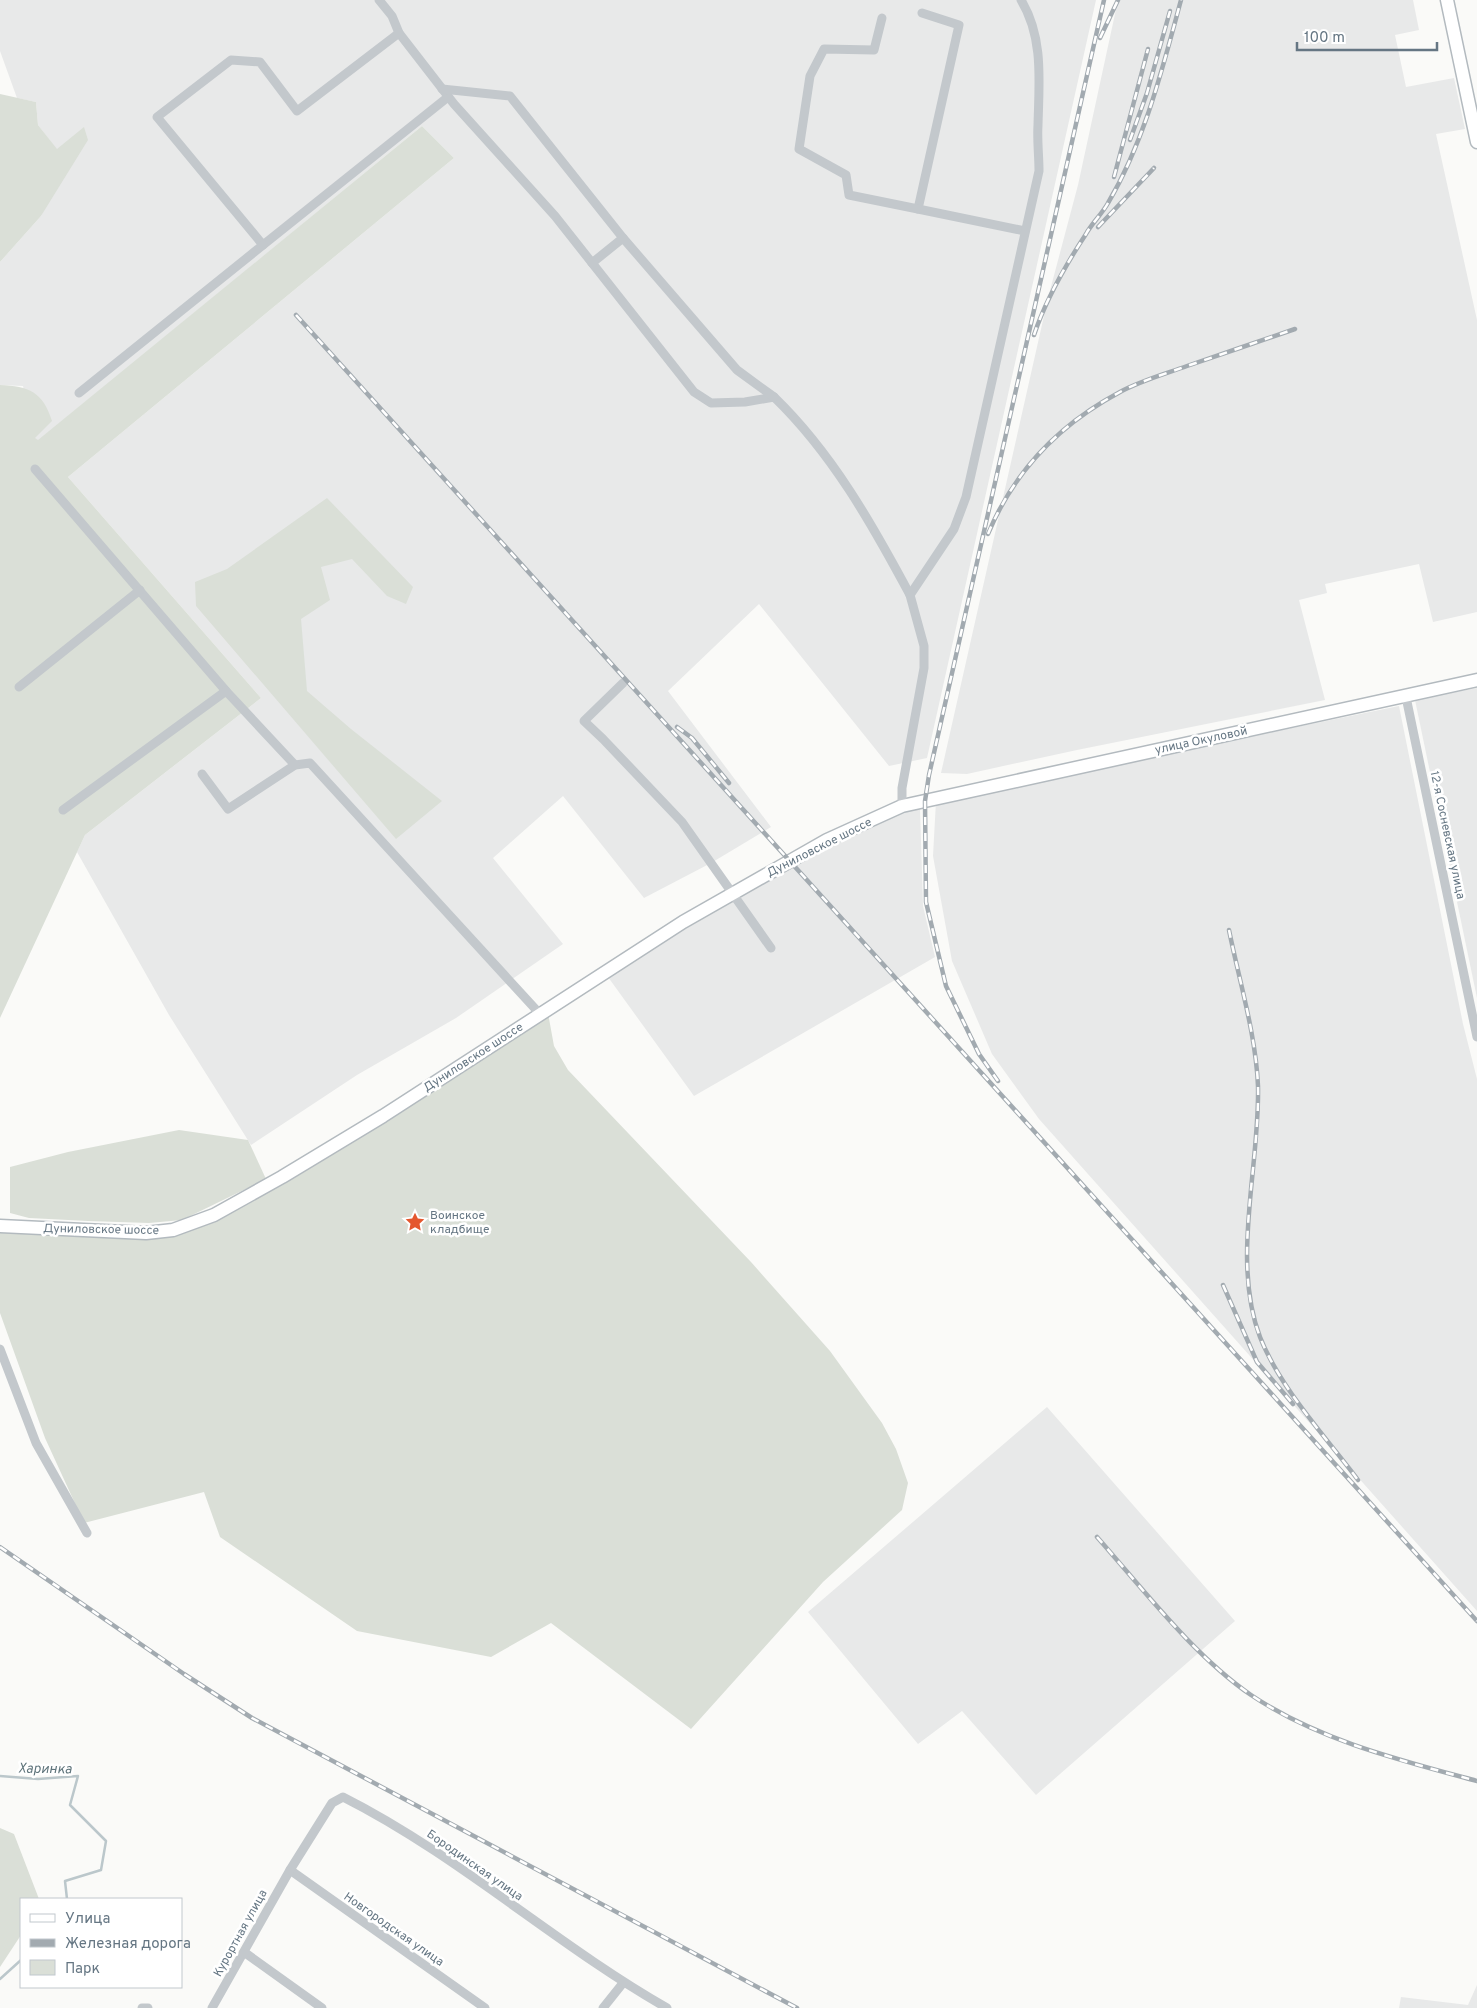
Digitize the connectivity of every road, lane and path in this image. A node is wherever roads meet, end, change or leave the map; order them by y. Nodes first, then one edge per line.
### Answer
1 (379, 0) edge
2 (1021, 0) edge
3 (1447, 0) edge
4 (922, 13) dead end
5 (882, 18) dead end
6 (399, 33) junction
7 (442, 89) junction
8 (448, 97) junction
9 (1475, 127) edge
10 (1477, 142) edge
11 (918, 208) junction
12 (1025, 231) junction
13 (623, 238) junction
14 (263, 245) junction
15 (592, 263) junction
16 (79, 394) dead end
17 (774, 397) junction
18 (36, 470) dead end
19 (140, 590) junction
20 (910, 595) junction
21 (1477, 680) edge
22 (623, 682) dead end
23 (19, 687) dead end
24 (226, 691) junction
25 (1406, 697) junction
26 (295, 765) junction
27 (202, 774) dead end
28 (925, 801) joint
29 (902, 806) junction
30 (63, 810) dead end
31 (731, 894) junction
32 (771, 948) dead end
33 (540, 1014) junction
34 (1477, 1037) edge
35 (0, 1226) edge
36 (0, 1349) edge
37 (87, 1533) dead end
38 (290, 1870) junction
39 (244, 1952) junction
40 (623, 1983) junction
41 (142, 2008) edge
42 (148, 2008) edge
43 (212, 2008) edge
44 (322, 2008) edge
45 (485, 2008) edge
46 (603, 2008) edge
47 (667, 2008) edge

1 - 6 street
2 - 12 street
3 - 9 street
4 - 11 street
5 - 11 street
6 - 7 street
6 - 14 street
7 - 8 street
7 - 13 street
8 - 14 street
8 - 15 street
9 - 10 street
11 - 12 street
12 - 20 street
13 - 15 street
13 - 17 street
14 - 16 street
15 - 17 street
17 - 20 street
18 - 19 street
19 - 23 street
19 - 24 street
20 - 29 street
21 - 25 street, улица Окуловой
22 - 31 street
24 - 26 street
24 - 30 street
25 - 28 street, улица Окуловой
25 - 34 street, 12-я Сосневская улица
26 - 27 street
26 - 33 street
28 - 29 street, Дуниловское шоссе
29 - 31 street, Дуниловское шоссе
31 - 32 street
31 - 33 street, Дуниловское шоссе
33 - 35 street, Дуниловское шоссе
36 - 37 street
38 - 39 street, Курортная улица
38 - 40 street, Бородинская улица
38 - 45 street, Новгородская улица
39 - 43 street, Курортная улица
39 - 44 street
40 - 46 street
40 - 47 street, Бородинская улица
41 - 42 street

